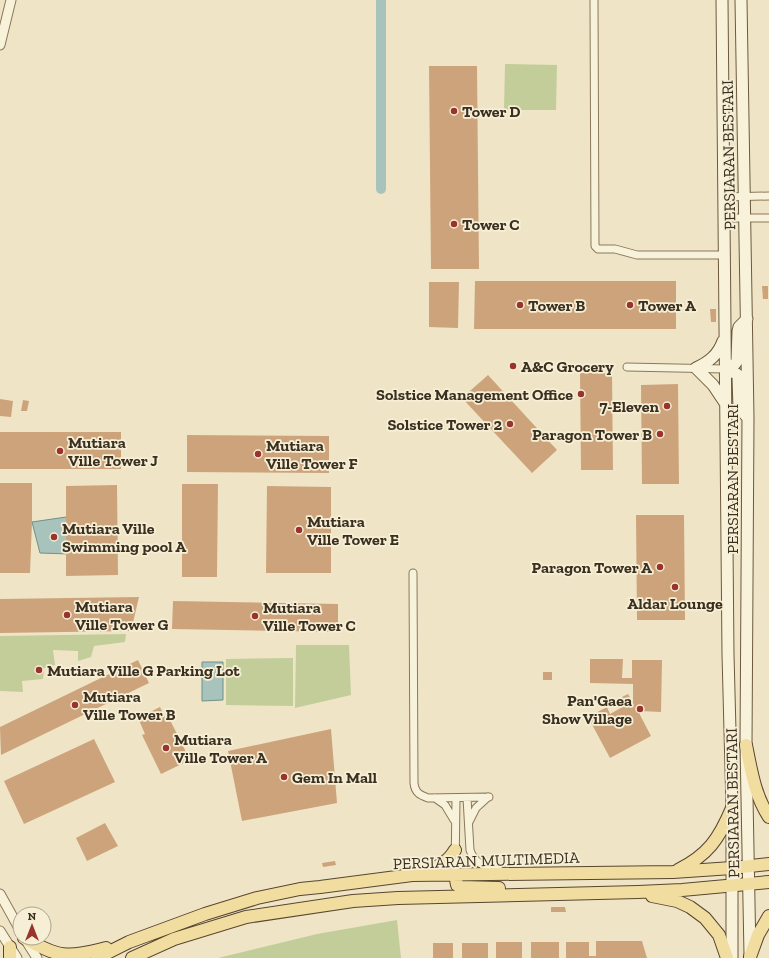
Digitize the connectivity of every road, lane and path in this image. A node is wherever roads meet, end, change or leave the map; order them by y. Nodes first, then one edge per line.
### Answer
1 (11, 0) edge
2 (594, 0) edge
3 (722, 0) edge
4 (741, 0) edge
5 (0, 44) edge
6 (744, 196) junction
7 (769, 196) edge
8 (724, 197) junction
9 (724, 218) junction
10 (745, 218) junction
11 (769, 218) edge
12 (724, 255) junction
13 (747, 319) junction
14 (725, 334) junction
15 (627, 367) dead end
16 (696, 368) junction
17 (725, 369) junction
18 (725, 403) junction
19 (748, 418) junction
20 (413, 573) dead end
21 (746, 745) junction
22 (435, 798) junction
23 (456, 798) junction
24 (467, 798) junction
25 (732, 808) junction
26 (769, 817) edge
27 (455, 826) junction
28 (468, 830) junction
29 (455, 850) junction
30 (769, 864) edge
31 (748, 867) junction
32 (732, 868) junction
33 (673, 872) junction
34 (455, 873) junction
35 (517, 873) junction
36 (412, 875) junction
37 (769, 882) edge
38 (749, 885) junction
39 (732, 886) junction
40 (634, 892) junction
41 (0, 894) edge
42 (521, 896) junction
43 (12, 916) edge
44 (769, 916) edge
45 (0, 931) edge
46 (129, 942) junction
47 (29, 946) edge
48 (36, 946) edge
49 (10, 953) edge
50 (17, 958) edge
51 (37, 958) edge
52 (97, 958) edge
53 (132, 958) edge
54 (727, 958) edge
55 (732, 958) edge
56 (750, 958) edge

1 - 5 street
2 - 12 street
3 - 8 main road, PERSIARAN BESTARI
4 - 6 main road, PERSIARAN BESTARI
6 - 7 street
6 - 8 street
6 - 10 main road, PERSIARAN BESTARI
8 - 9 main road, PERSIARAN BESTARI
9 - 10 street
9 - 12 main road, PERSIARAN BESTARI
10 - 11 street
10 - 13 main road, PERSIARAN BESTARI
12 - 14 main road, PERSIARAN BESTARI
13 - 17 main road
13 - 19 main road, PERSIARAN BESTARI
14 - 16 main road
14 - 17 main road, PERSIARAN BESTARI
15 - 16 street
16 - 17 street
16 - 18 main road
17 - 18 main road, PERSIARAN BESTARI
17 - 19 main road
18 - 25 main road, PERSIARAN BESTARI
19 - 21 main road, PERSIARAN BESTARI
20 - 22 street
21 - 26 main road
21 - 31 main road, PERSIARAN BESTARI
22 - 23 street
22 - 27 street
23 - 24 street
23 - 27 street
24 - 28 street
24 - 28 street
25 - 32 main road, PERSIARAN BESTARI
25 - 33 main road
27 - 29 street
28 - 35 street
29 - 34 street
29 - 36 main road
30 - 31 main road, PERSIARAN MULTIMEDIA
31 - 32 main road, PERSIARAN MULTIMEDIA
31 - 38 main road, PERSIARAN BESTARI
32 - 33 main road, PERSIARAN MULTIMEDIA
32 - 39 main road, PERSIARAN BESTARI
33 - 35 main road, PERSIARAN MULTIMEDIA
34 - 35 main road, PERSIARAN MULTIMEDIA
34 - 36 main road, PERSIARAN MULTIMEDIA
34 - 42 main road
36 - 46 main road, PERSIARAN MULTIMEDIA
37 - 38 main road
38 - 39 main road
38 - 56 main road, PERSIARAN BESTARI
39 - 40 main road
39 - 55 main road, PERSIARAN BESTARI
40 - 42 main road
40 - 54 main road
41 - 43 street
42 - 53 main road
44 - 56 main road
45 - 49 street
46 - 48 main road
46 - 52 main road, PERSIARAN MULTIMEDIA
47 - 51 street
49 - 50 street

